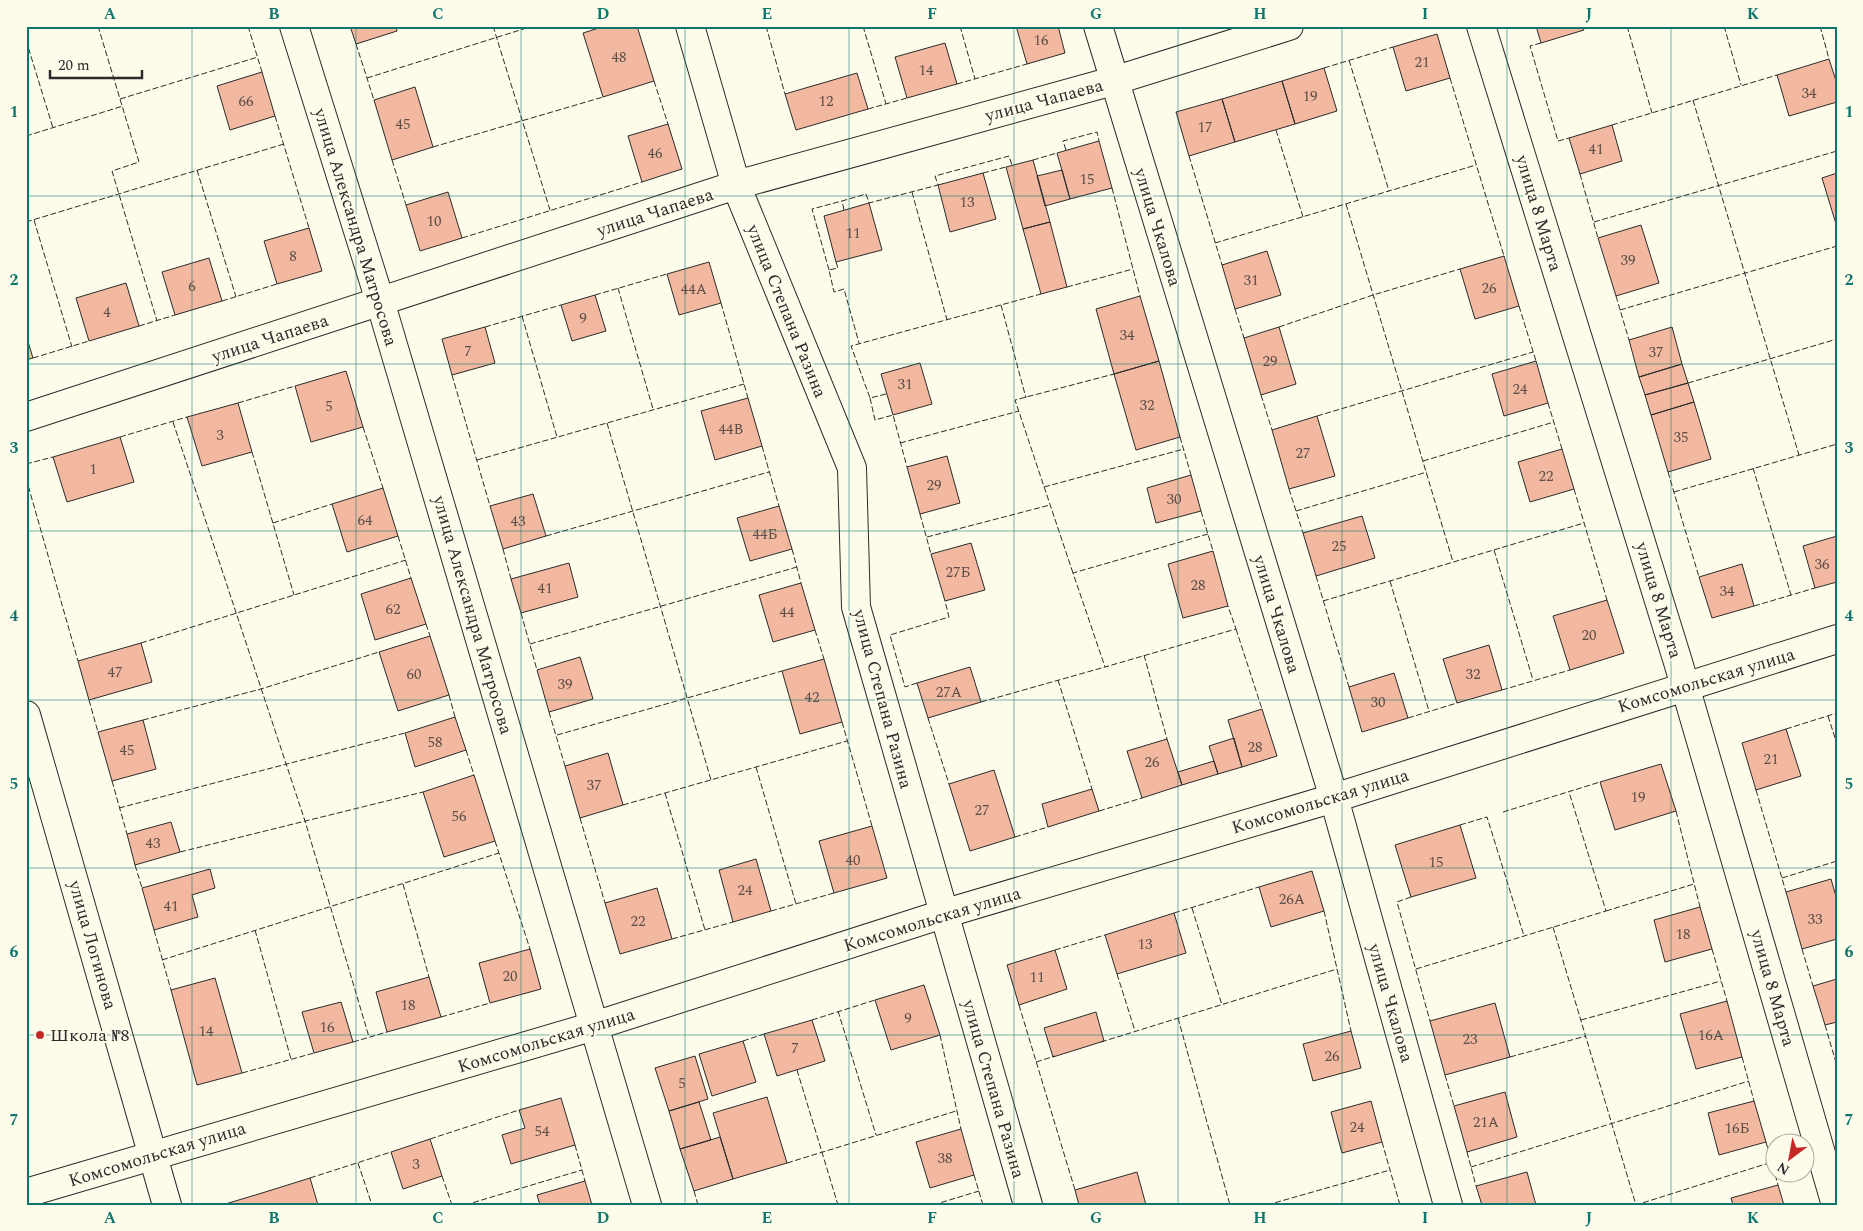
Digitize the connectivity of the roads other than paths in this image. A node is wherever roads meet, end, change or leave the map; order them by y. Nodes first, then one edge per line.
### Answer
1 (294, 26) edge
2 (690, 26) edge
3 (1098, 26) edge
4 (1289, 26) edge
5 (1481, 26) edge
6 (1113, 81) junction
7 (736, 186) junction
8 (380, 301) junction
9 (26, 417) edge
10 (1837, 640) edge
11 (1684, 686) junction
12 (26, 715) edge
13 (1334, 798) junction
14 (944, 914) junction
15 (594, 1026) junction
16 (153, 1156) junction
17 (26, 1193) edge
18 (167, 1205) edge
19 (647, 1205) edge
20 (1028, 1205) edge
21 (1448, 1205) edge
22 (1836, 1205) edge

1 - 8 street, улица Александра Матросова
2 - 7 street, улица Степана Разина
3 - 6 street, улица Чкалова
4 - 6 street, улица Чапаева
5 - 11 street, улица 8 Марта
6 - 7 street, улица Чапаева
6 - 13 street, улица Чкалова
7 - 8 street, улица Чапаева
7 - 14 street, улица Степана Разина
8 - 9 street, улица Чапаева
8 - 15 street, улица Александра Матросова
10 - 11 street, Комсомольская улица
11 - 13 street, Комсомольская улица
11 - 22 street, улица 8 Марта
12 - 16 street, улица Логинова
13 - 14 street, Комсомольская улица
13 - 21 street, улица Чкалова
14 - 15 street, Комсомольская улица
14 - 20 street, улица Степана Разина
15 - 16 street, Комсомольская улица
15 - 19 street, улица Александра Матросова
16 - 17 street, Комсомольская улица
16 - 18 street, улица Логинова

